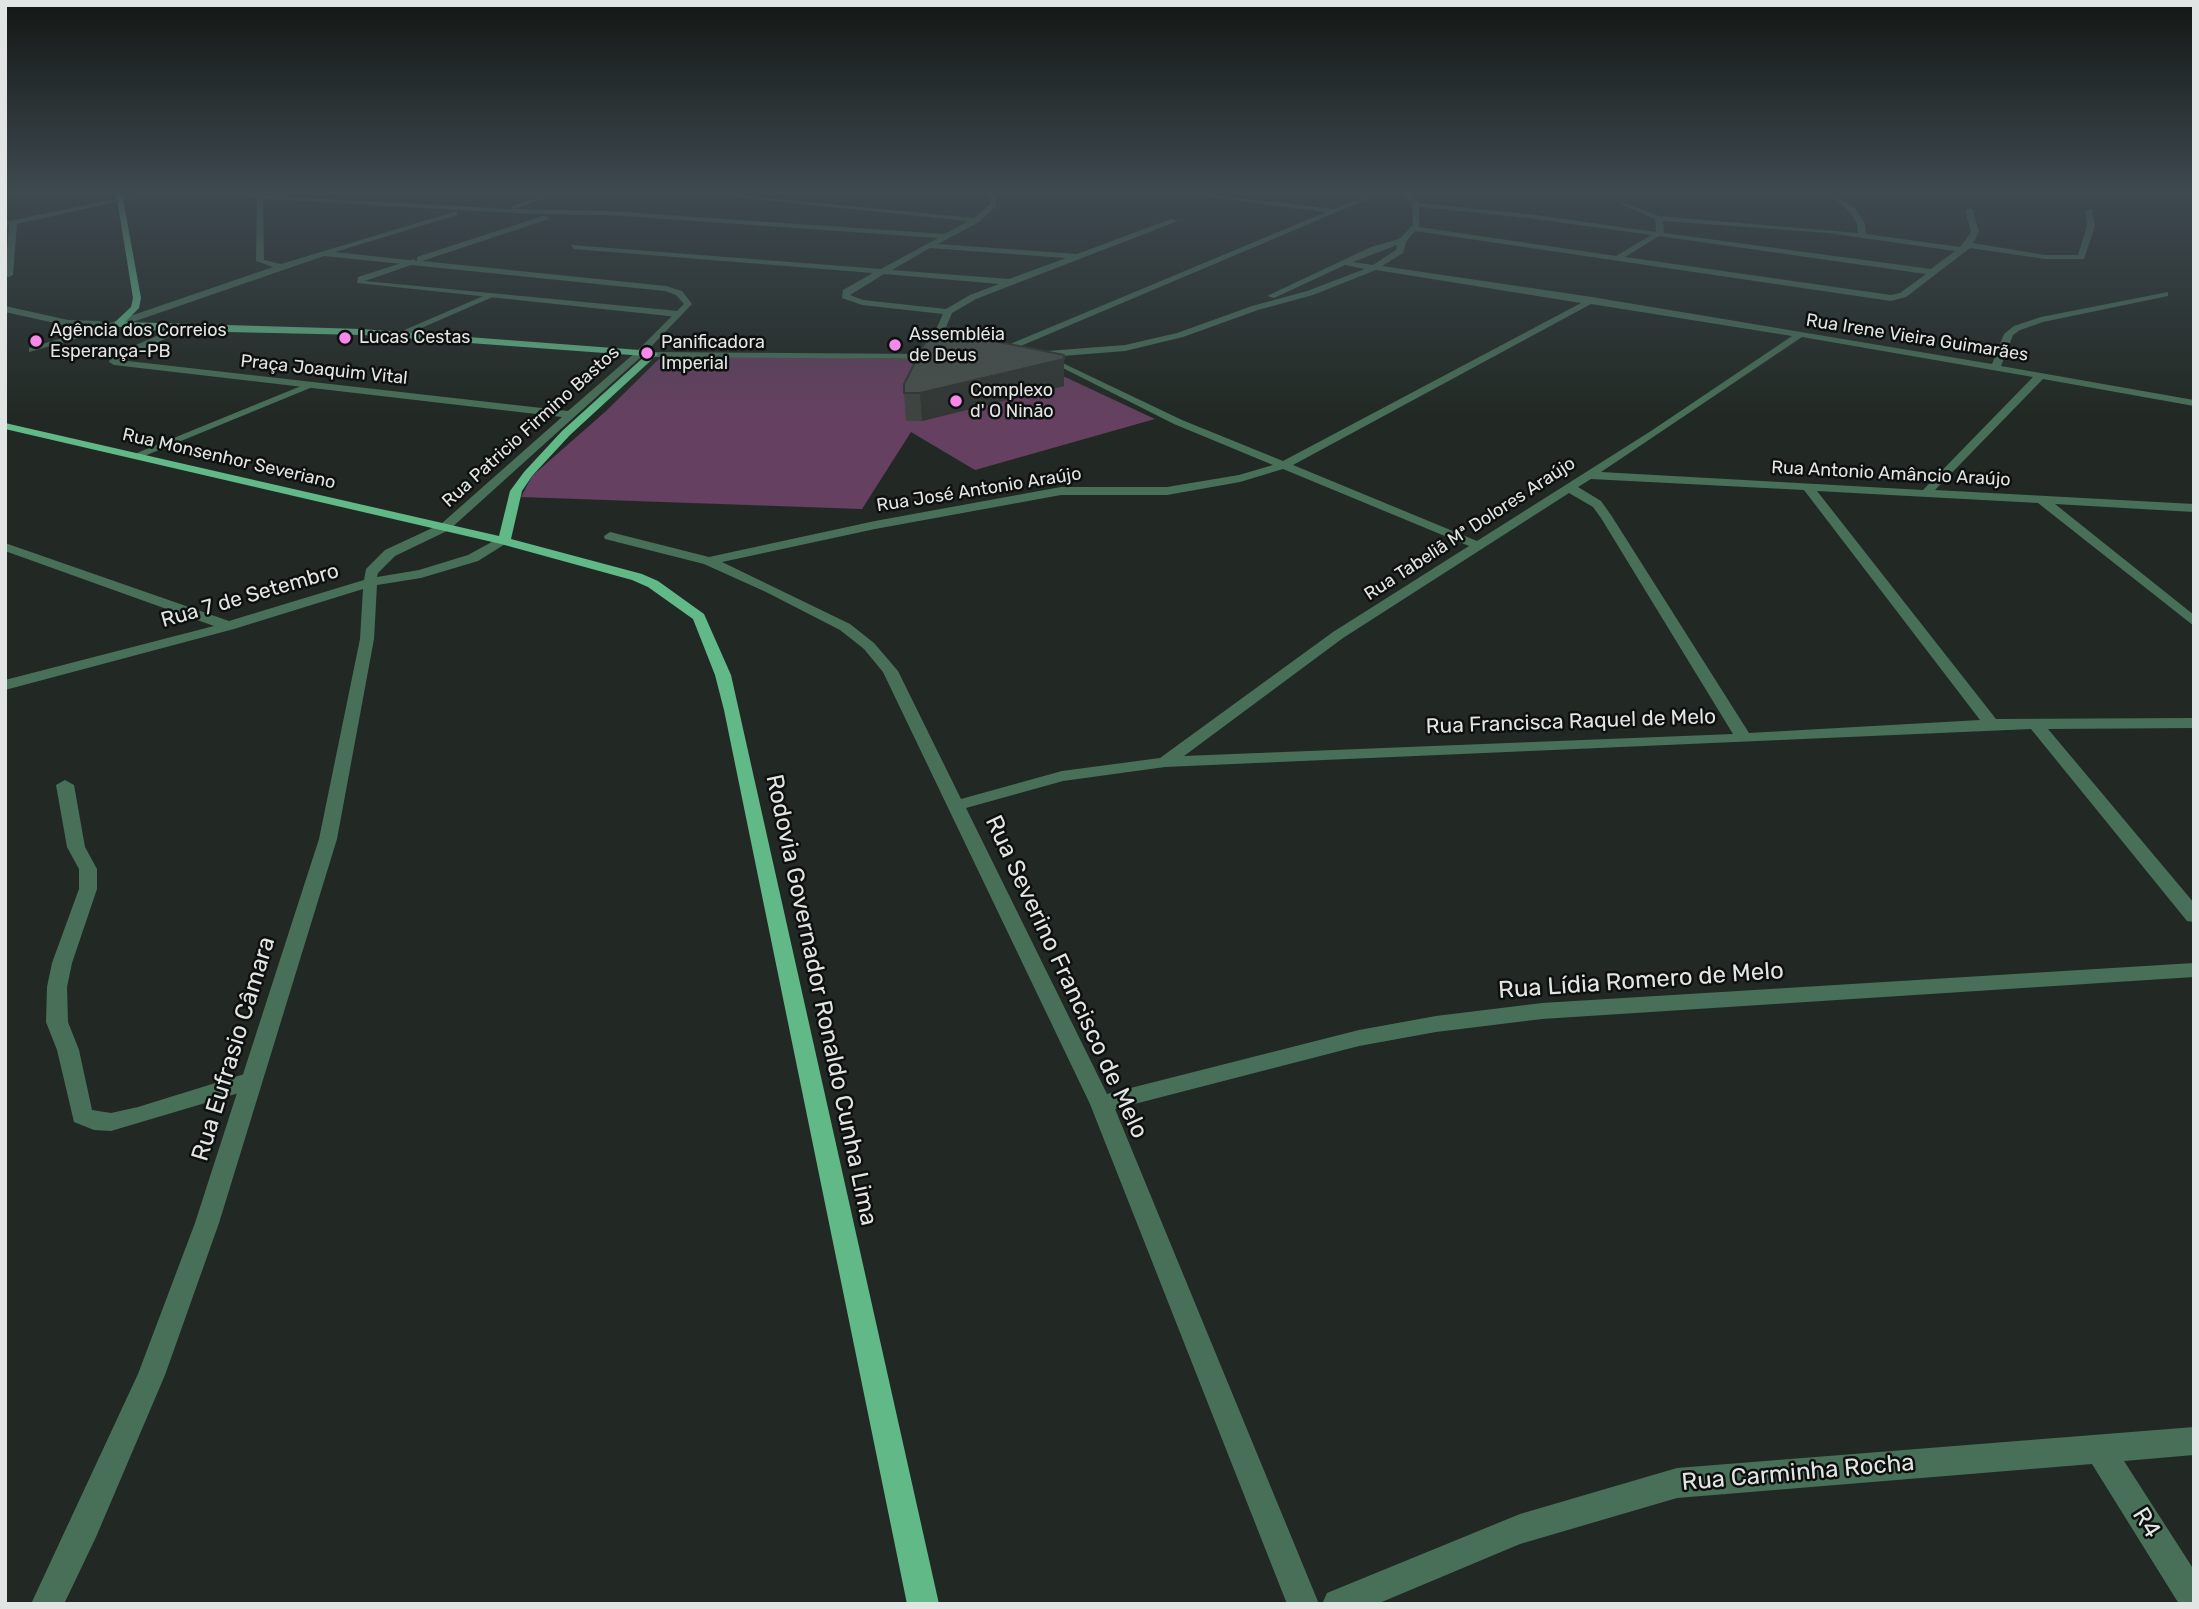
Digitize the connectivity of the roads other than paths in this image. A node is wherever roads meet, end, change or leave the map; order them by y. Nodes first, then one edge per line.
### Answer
1 (9, 268) edge
2 (132, 268) edge
3 (276, 268) edge
4 (393, 268) edge
5 (478, 268) edge
6 (845, 268) edge
7 (888, 268) edge
8 (1048, 268) edge
9 (1197, 268) edge
10 (1334, 268) edge
11 (1374, 268) joint
12 (1687, 268) edge
13 (1905, 268) edge
14 (1937, 268) edge
15 (883, 271) junction
16 (1932, 272) junction
17 (9, 275) dead end
18 (1010, 282) junction
19 (2165, 293) dead end
20 (491, 296) junction
21 (1592, 300) junction
22 (1255, 308) junction
23 (5, 309) edge
24 (948, 312) junction
25 (678, 314) junction
26 (118, 324) junction
27 (186, 326) junction
28 (400, 334) junction
29 (1799, 335) junction
30 (32, 350) dead end
31 (640, 353) junction
32 (653, 354) junction
33 (1038, 355) junction
34 (929, 357) junction
35 (952, 357) edge
36 (1996, 366) junction
37 (2042, 374) junction
38 (310, 386) junction
39 (2194, 403) edge
40 (571, 415) junction
41 (5, 425) edge
42 (138, 456) junction
43 (1282, 466) junction
44 (1586, 475) junction
45 (1807, 486) junction
46 (1570, 488) junction
47 (1927, 492) junction
48 (2042, 500) junction
49 (2194, 508) edge
50 (445, 527) junction
51 (610, 536) dead end
52 (504, 541) junction
53 (1477, 545) junction
54 (5, 547) edge
55 (709, 561) junction
56 (371, 582) junction
57 (2194, 622) edge
58 (229, 626) junction
59 (5, 685) edge
60 (2034, 722) junction
61 (2194, 723) edge
62 (1992, 724) junction
63 (1744, 738) junction
64 (1165, 762) junction
65 (65, 785) dead end
66 (956, 806) junction
67 (2194, 916) edge
68 (2194, 970) edge
69 (251, 1081) junction
70 (1101, 1104) junction
71 (2194, 1441) edge
72 (2098, 1447) junction
73 (2194, 1599) edge
74 (47, 1604) edge
75 (923, 1604) edge
76 (1303, 1604) edge
77 (1338, 1604) edge

1 - 17 street
2 - 26 main road
3 - 26 street
4 - 20 street
5 - 25 street
6 - 15 street
7 - 15 street
8 - 18 street
9 - 33 street
10 - 22 street
11 - 21 street, Rua Irene Vieira Guimarães
11 - 22 street
12 - 16 street
13 - 16 street
14 - 16 street
15 - 18 street
15 - 24 street
18 - 24 street
19 - 36 street
20 - 25 street
20 - 28 street
21 - 29 street, Rua Irene Vieira Guimarães
21 - 43 street, Rua José Antonio Araújo
22 - 33 street
23 - 26 street
24 - 34 street
25 - 31 street, Rua Patricio Firmino Bastos
26 - 27 main road
26 - 30 street
27 - 28 main road
27 - 38 street, Praça Joaquim Vital
28 - 31 main road
29 - 36 street, Rua Irene Vieira Guimarães
29 - 44 street, Rua Tabeliã Mª Dolores Araújo
31 - 32 main road
31 - 40 street, Rua Patricio Firmino Bastos
32 - 34 street
32 - 52 main road, Rua Patricio Firmino Bastos
33 - 43 street
34 - 35 street
36 - 37 street, Rua Irene Vieira Guimarães
37 - 39 street, Rua Irene Vieira Guimarães
37 - 47 street
38 - 40 street, Praça Joaquim Vital
38 - 42 street
40 - 50 street, Rua Patricio Firmino Bastos
41 - 42 main road, Rua Monsenhor Severiano
42 - 50 main road, Rua Monsenhor Severiano
43 - 53 street
43 - 55 street, Rua José Antonio Araújo
44 - 45 street, Rua Antonio Amâncio Araújo
44 - 46 street, Rua Tabeliã Mª Dolores Araújo
45 - 47 street, Rua Antonio Amâncio Araújo
45 - 62 street
46 - 53 street, Rua Tabeliã Mª Dolores Araújo
46 - 63 street
47 - 48 street, Rua Antonio Amâncio Araújo
48 - 49 street, Rua Antonio Amâncio Araújo
48 - 57 street
50 - 52 main road, Rua Monsenhor Severiano
50 - 56 street, Rua Eufrasio Câmara
51 - 55 street, Rua Severino Francisco de Melo
52 - 56 street, Rua 7 de Setembro
52 - 75 main road, Rodovia Governador Ronaldo Cunha Lima
53 - 64 street, Rua Tabeliã Mª Dolores Araújo
54 - 58 street
55 - 66 street, Rua Severino Francisco de Melo
56 - 58 street, Rua 7 de Setembro
56 - 69 street, Rua Eufrasio Câmara
58 - 59 street, Rua 7 de Setembro
60 - 61 street, Rua Francisca Raquel de Melo
60 - 62 street, Rua Francisca Raquel de Melo
60 - 67 street
62 - 63 street, Rua Francisca Raquel de Melo
63 - 64 street, Rua Francisca Raquel de Melo
64 - 66 street, Rua Francisca Raquel de Melo
65 - 69 street
66 - 70 street, Rua Severino Francisco de Melo
68 - 70 street, Rua Lídia Romero de Melo
69 - 74 street, Rua Eufrasio Câmara
70 - 76 street, Rua Severino Francisco de Melo
71 - 72 street, Rua Carminha Rocha
72 - 73 street, R4
72 - 77 street, Rua Carminha Rocha

